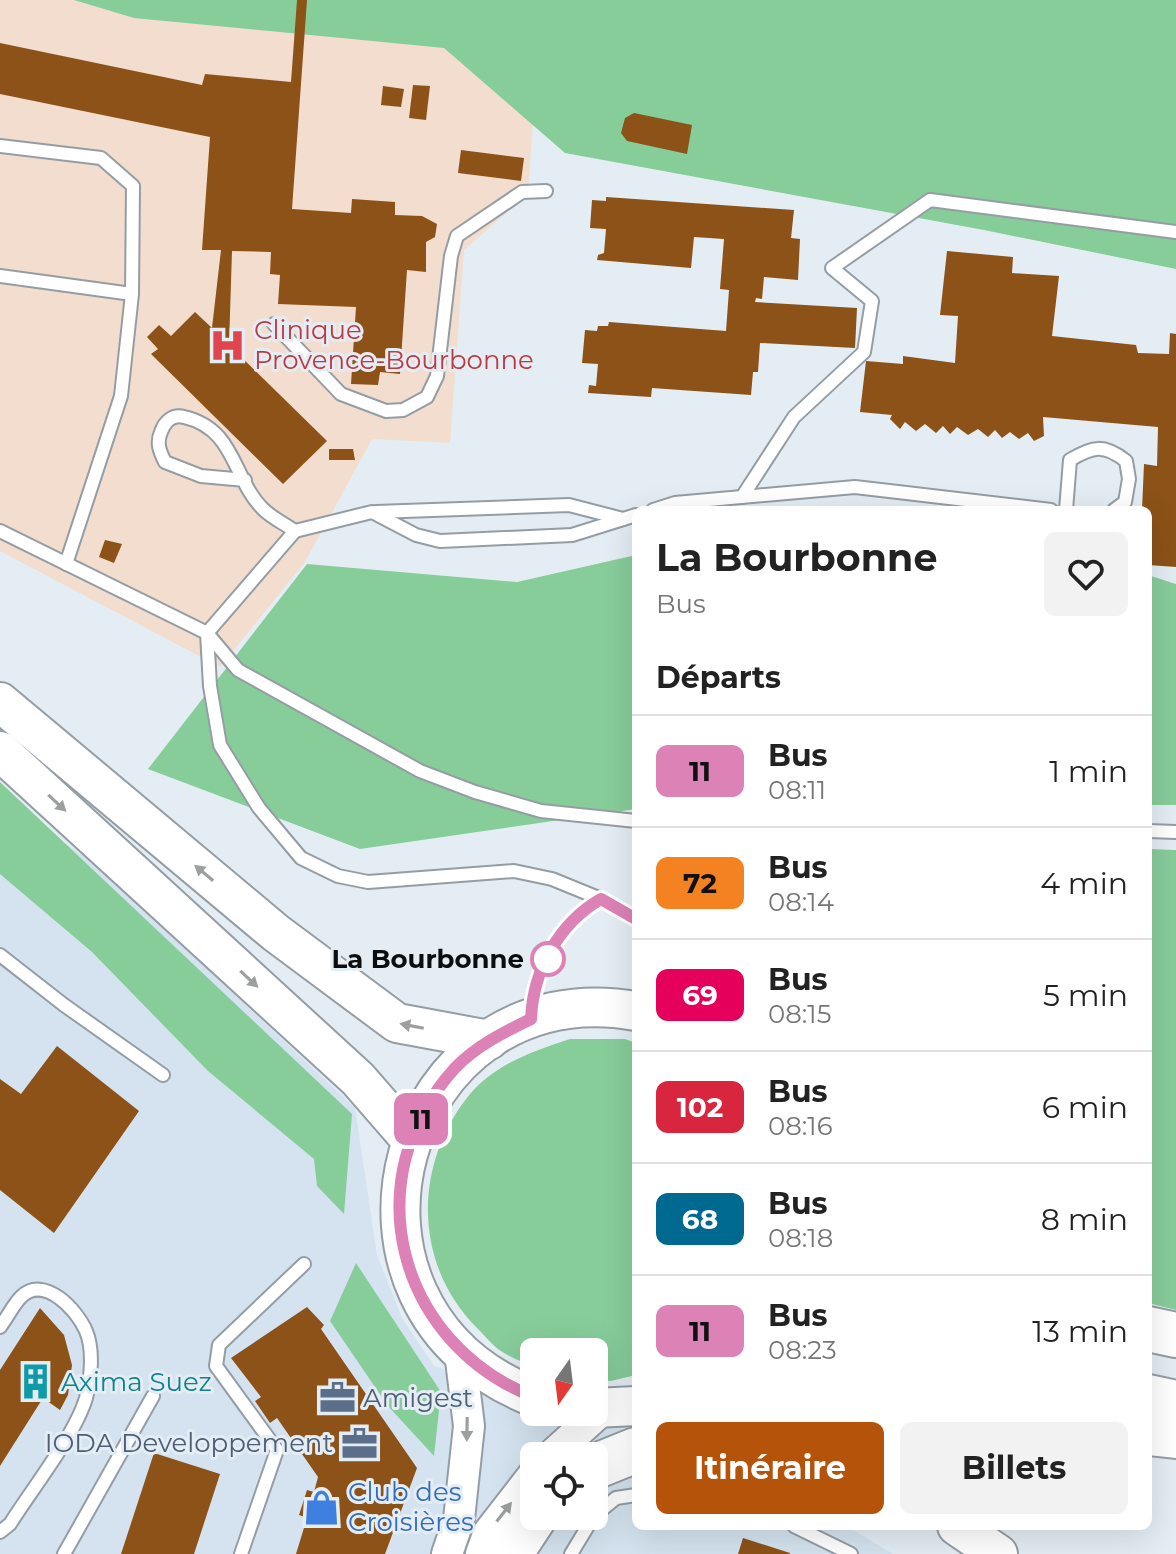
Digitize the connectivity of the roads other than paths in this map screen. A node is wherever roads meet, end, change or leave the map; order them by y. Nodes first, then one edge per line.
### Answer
1 (0, 146) edge
2 (546, 191) dead end
3 (1176, 232) edge
4 (0, 276) edge
5 (132, 294) junction
6 (274, 324) dead end
7 (245, 480) junction
8 (742, 497) junction
9 (666, 506) edge
10 (1017, 506) edge
11 (1066, 506) edge
12 (1120, 506) edge
13 (372, 512) junction
14 (632, 516) edge
15 (623, 519) junction
16 (0, 531) edge
17 (295, 531) junction
18 (66, 564) junction
19 (207, 633) junction
20 (0, 702) edge
21 (0, 751) edge
22 (632, 821) edge
23 (1152, 831) edge
24 (1176, 832) edge
25 (601, 899) junction
26 (632, 917) edge
27 (0, 955) edge
28 (632, 1010) edge
29 (531, 1019) junction
30 (489, 1040) junction
31 (163, 1075) dead end
32 (411, 1140) junction
33 (304, 1264) dead end
34 (0, 1327) edge
35 (1152, 1330) edge
36 (1176, 1335) edge
37 (460, 1352) junction
38 (520, 1390) edge
39 (153, 1396) dead end
40 (1152, 1398) edge
41 (1176, 1403) edge
42 (611, 1407) edge
43 (1152, 1433) edge
44 (1176, 1436) edge
45 (568, 1442) edge
46 (632, 1452) edge
47 (608, 1461) edge
48 (520, 1492) edge
49 (632, 1496) edge
50 (608, 1505) edge
51 (526, 1530) edge
52 (586, 1530) edge
53 (802, 1530) edge
54 (0, 1532) edge
55 (64, 1554) edge
56 (241, 1554) edge
57 (447, 1554) edge
58 (481, 1554) edge
59 (510, 1554) edge
60 (571, 1554) edge
61 (851, 1554) edge

1 - 5 lane
2 - 6 lane
3 - 8 lane
4 - 5 lane
5 - 18 lane
7 - 7 lane
7 - 17 lane
8 - 9 lane
8 - 10 lane
11 - 12 lane
13 - 15 lane
13 - 15 lane
13 - 17 lane
14 - 15 lane
16 - 18 lane
17 - 19 lane
18 - 19 lane
19 - 22 lane
19 - 25 lane
30 -> 20 main road
21 -> 32 main road
23 - 24 lane
25 - 26 lane
25 - 29 lane
27 - 31 lane
28 - 29 main road
29 - 30 main road
30 - 32 main road
32 - 37 main road
33 - 56 lane
34 - 54 lane
35 - 36 highway
37 - 38 main road
37 -> 57 street
39 - 55 lane
40 - 41 highway
42 - 45 street
43 - 44 highway
46 - 47 highway
58 -> 48 street
49 - 50 lane
51 - 59 highway
52 - 60 lane
53 - 61 lane

